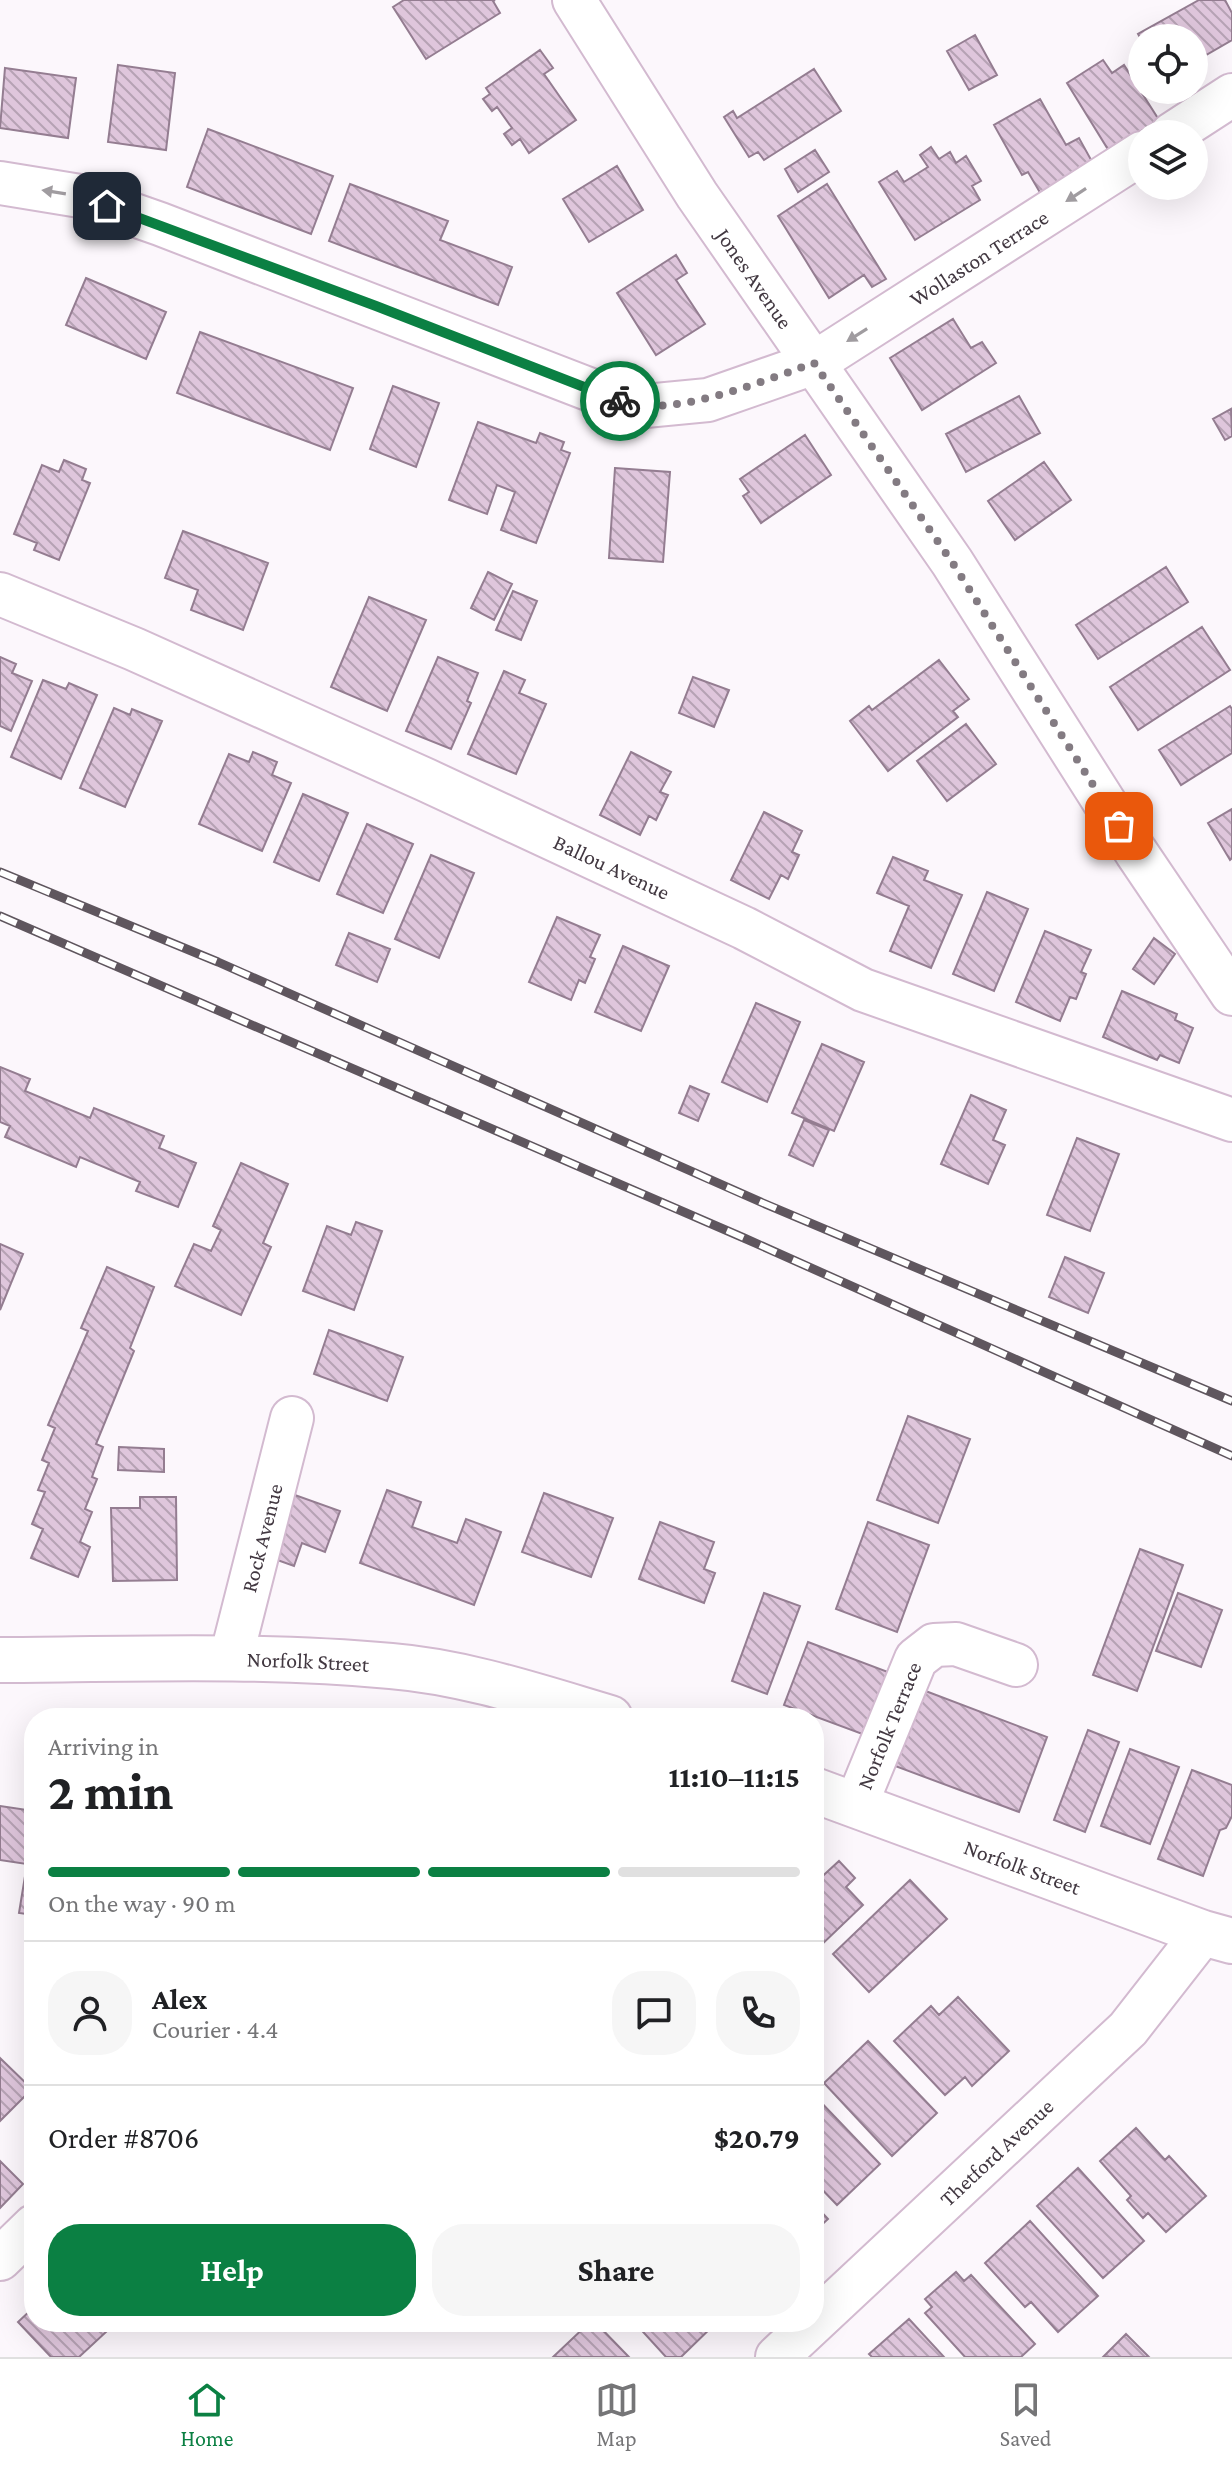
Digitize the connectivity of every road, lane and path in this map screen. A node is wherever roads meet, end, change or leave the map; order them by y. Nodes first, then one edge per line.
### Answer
1 (574, 0) edge
2 (1232, 95) edge
3 (1194, 120) edge
4 (1128, 162) edge
5 (0, 183) edge
6 (814, 363) junction
7 (0, 594) edge
8 (1232, 994) edge
9 (1232, 1120) edge
10 (292, 1418) dead end
11 (231, 1658) junction
12 (0, 1660) edge
13 (1016, 1665) dead end
14 (526, 1706) edge
15 (824, 1794) edge
16 (856, 1805) junction
17 (1225, 1939) edge
18 (24, 2236) edge
19 (0, 2259) edge
20 (824, 2313) edge
21 (804, 2332) edge
22 (777, 2357) edge

1 - 6 street, Jones Avenue
2 - 3 street
4 -> 6 street, Wollaston Terrace
6 -> 5 street, Wollaston Terrace
6 - 8 street, Jones Avenue
7 - 9 street, Ballou Avenue
10 - 11 street, Rock Avenue
11 - 12 main road, Norfolk Street
11 - 14 main road, Norfolk Street
13 - 16 street, Norfolk Terrace
15 - 16 main road, Norfolk Street
16 - 17 main road, Norfolk Street
17 - 20 street, Thetford Avenue
18 - 19 street
21 - 22 street, Thetford Avenue

